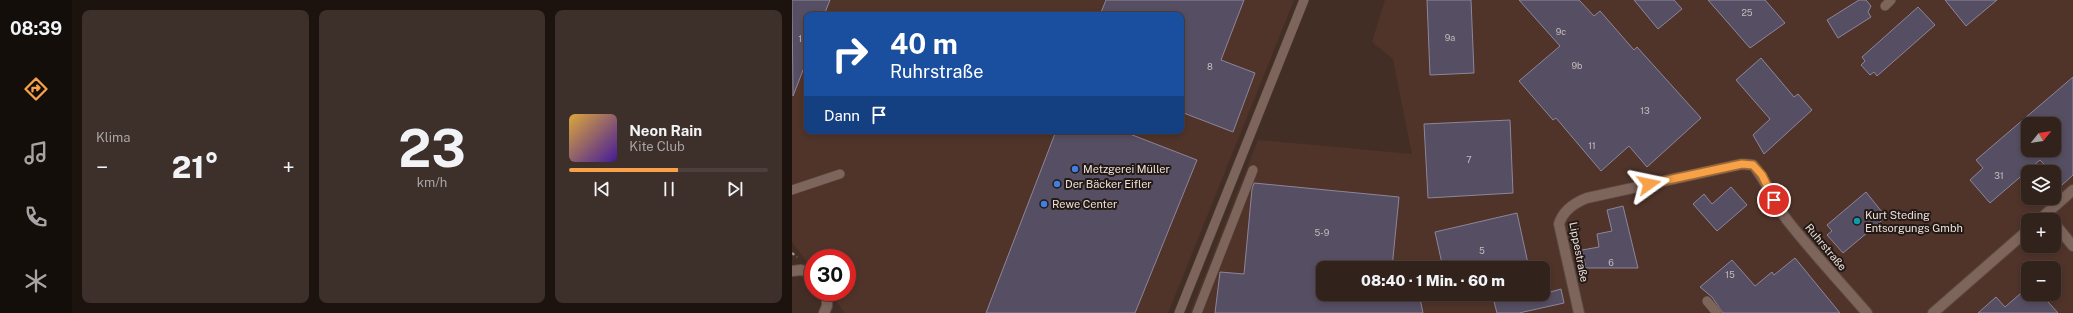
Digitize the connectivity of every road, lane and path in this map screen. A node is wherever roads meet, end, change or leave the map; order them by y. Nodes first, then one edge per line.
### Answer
1 (1304, 0) edge
2 (1253, 170) dead end
3 (840, 174) dead end
4 (792, 190) edge
5 (2073, 190) edge
6 (1577, 202) joint
7 (2050, 213) edge
8 (2061, 231) edge
9 (2021, 236) edge
10 (2073, 246) edge
11 (792, 271) edge
12 (804, 271) edge
13 (827, 301) edge
14 (1707, 301) dead end
15 (824, 313) edge
16 (1179, 313) edge
17 (1197, 313) edge
18 (1579, 313) edge
19 (1717, 313) edge
20 (1867, 313) edge
21 (1933, 313) edge

1 - 16 lane
2 - 17 lane
3 - 4 lane
5 - 7 street
6 - 18 street, Lippestraße
6 - 20 street, Ruhrstraße
8 - 10 street
9 - 21 street
11 - 12 street
13 - 15 street
14 - 19 lane

